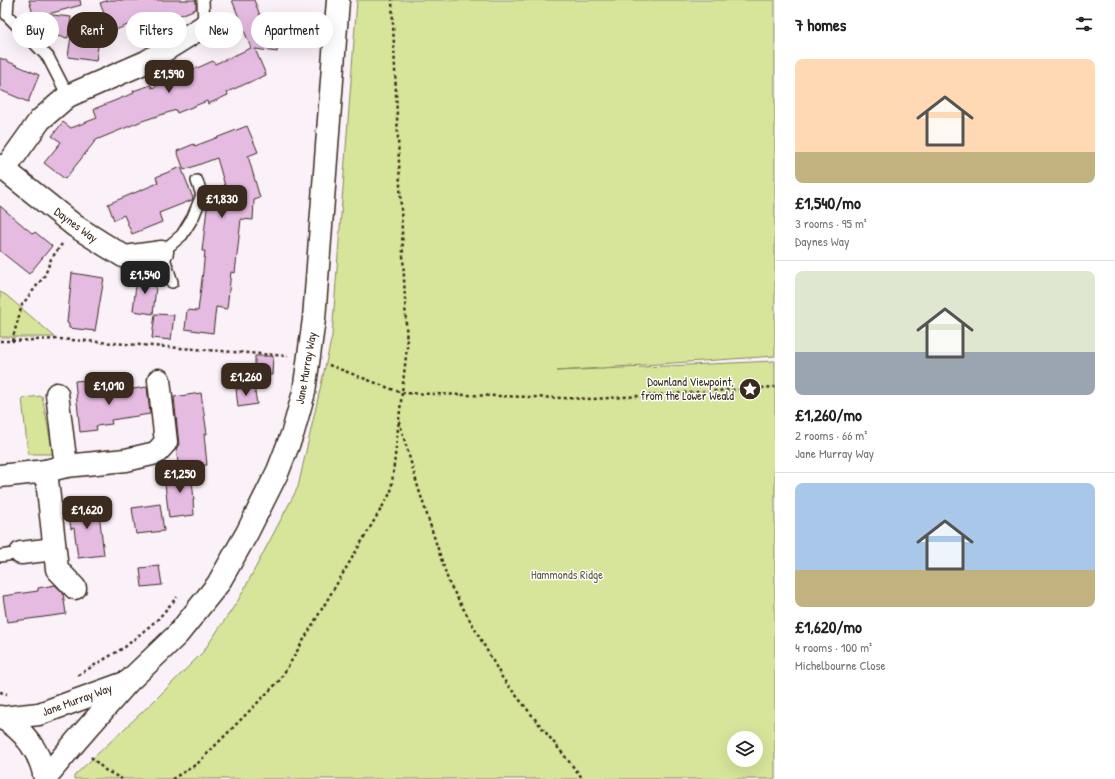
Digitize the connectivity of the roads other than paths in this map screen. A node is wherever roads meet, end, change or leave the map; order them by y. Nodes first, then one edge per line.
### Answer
1 (8, 0) edge
2 (203, 0) edge
3 (338, 0) edge
4 (203, 12) edge
5 (195, 32) edge
6 (68, 96) junction
7 (2, 167) edge
8 (197, 181) dead end
9 (162, 252) junction
10 (172, 282) dead end
11 (159, 380) dead end
12 (57, 394) dead end
13 (66, 466) junction
14 (46, 471) junction
15 (0, 476) edge
16 (54, 549) junction
17 (21, 553) joint
18 (0, 556) edge
19 (75, 588) dead end
20 (128, 682) junction
21 (1, 718) edge
22 (45, 778) edge

1 - 6 lane
2 - 4 lane
3 - 20 main road, Jane Murray Way
5 - 6 main road
6 - 7 main road
7 - 9 main road, Daynes Way
8 - 9 lane
9 - 10 lane
11 - 13 main road
12 - 13 main road
13 - 14 main road
14 - 15 main road
14 - 16 main road
16 - 17 main road
16 - 19 main road
17 - 18 lane
20 - 21 main road, Jane Murray Way
20 - 22 main road, Jane Murray Way
21 - 22 main road

